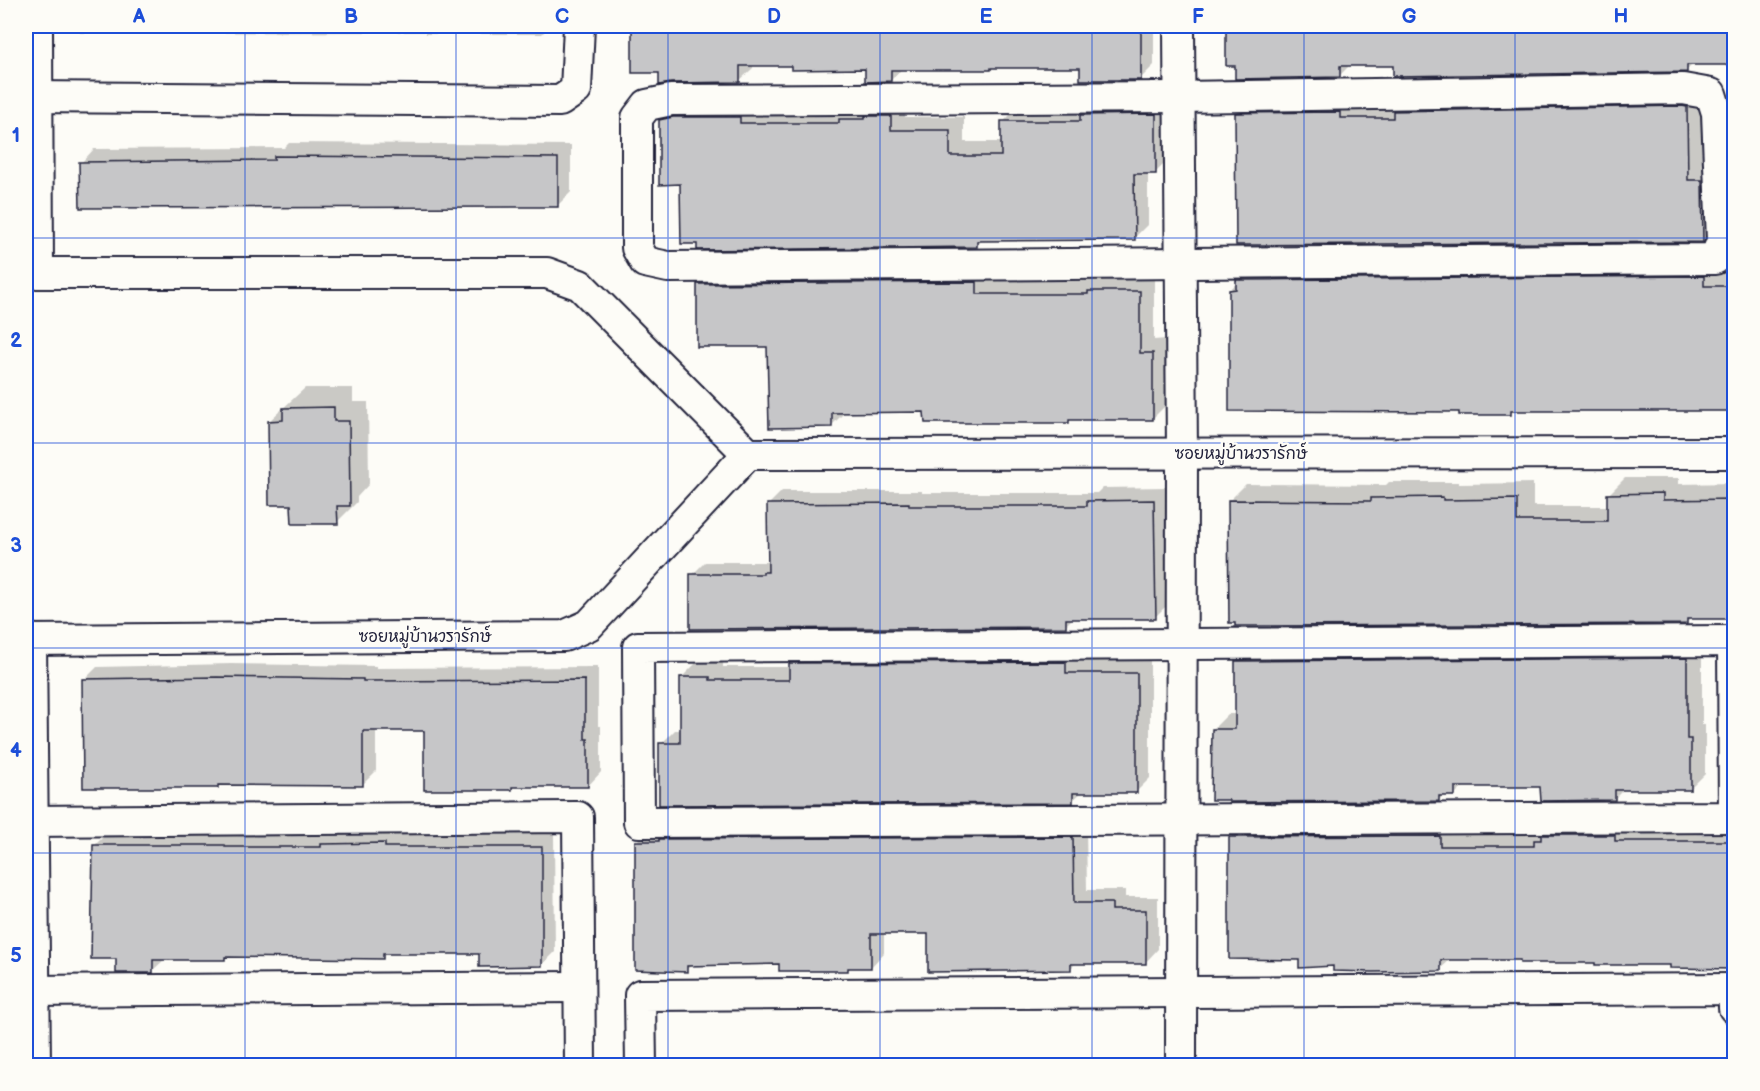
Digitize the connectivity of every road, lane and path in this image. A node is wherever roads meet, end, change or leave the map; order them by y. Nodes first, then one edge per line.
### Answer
1 (37, 26) edge
2 (579, 26) edge
3 (1179, 26) edge
4 (31, 97) edge
5 (1179, 97) junction
6 (1181, 263) junction
7 (32, 273) edge
8 (1734, 453) edge
9 (748, 454) junction
10 (1182, 454) junction
11 (28, 639) edge
12 (1182, 644) junction
13 (1181, 819) junction
14 (29, 821) edge
15 (579, 987) junction
16 (30, 991) edge
17 (1181, 993) junction
18 (1734, 1008) edge
19 (36, 1065) edge
20 (580, 1065) edge
21 (641, 1065) edge
22 (1181, 1065) edge

1 - 4 street
2 - 4 street
3 - 5 street
4 - 7 street
5 - 6 street
5 - 6 street
5 - 6 street
6 - 10 street
7 - 9 street
8 - 10 street, ซอยหมู่บ้านวรารักษ์
9 - 10 street, ซอยหมู่บ้านวรารักษ์
9 - 11 street, ซอยหมู่บ้านวรารักษ์
10 - 12 street
11 - 14 street
12 - 13 street
12 - 13 street
12 - 13 street
13 - 17 street
14 - 15 street
14 - 16 street
15 - 16 street
15 - 20 street
16 - 19 street
17 - 18 street
17 - 21 street
17 - 22 street

